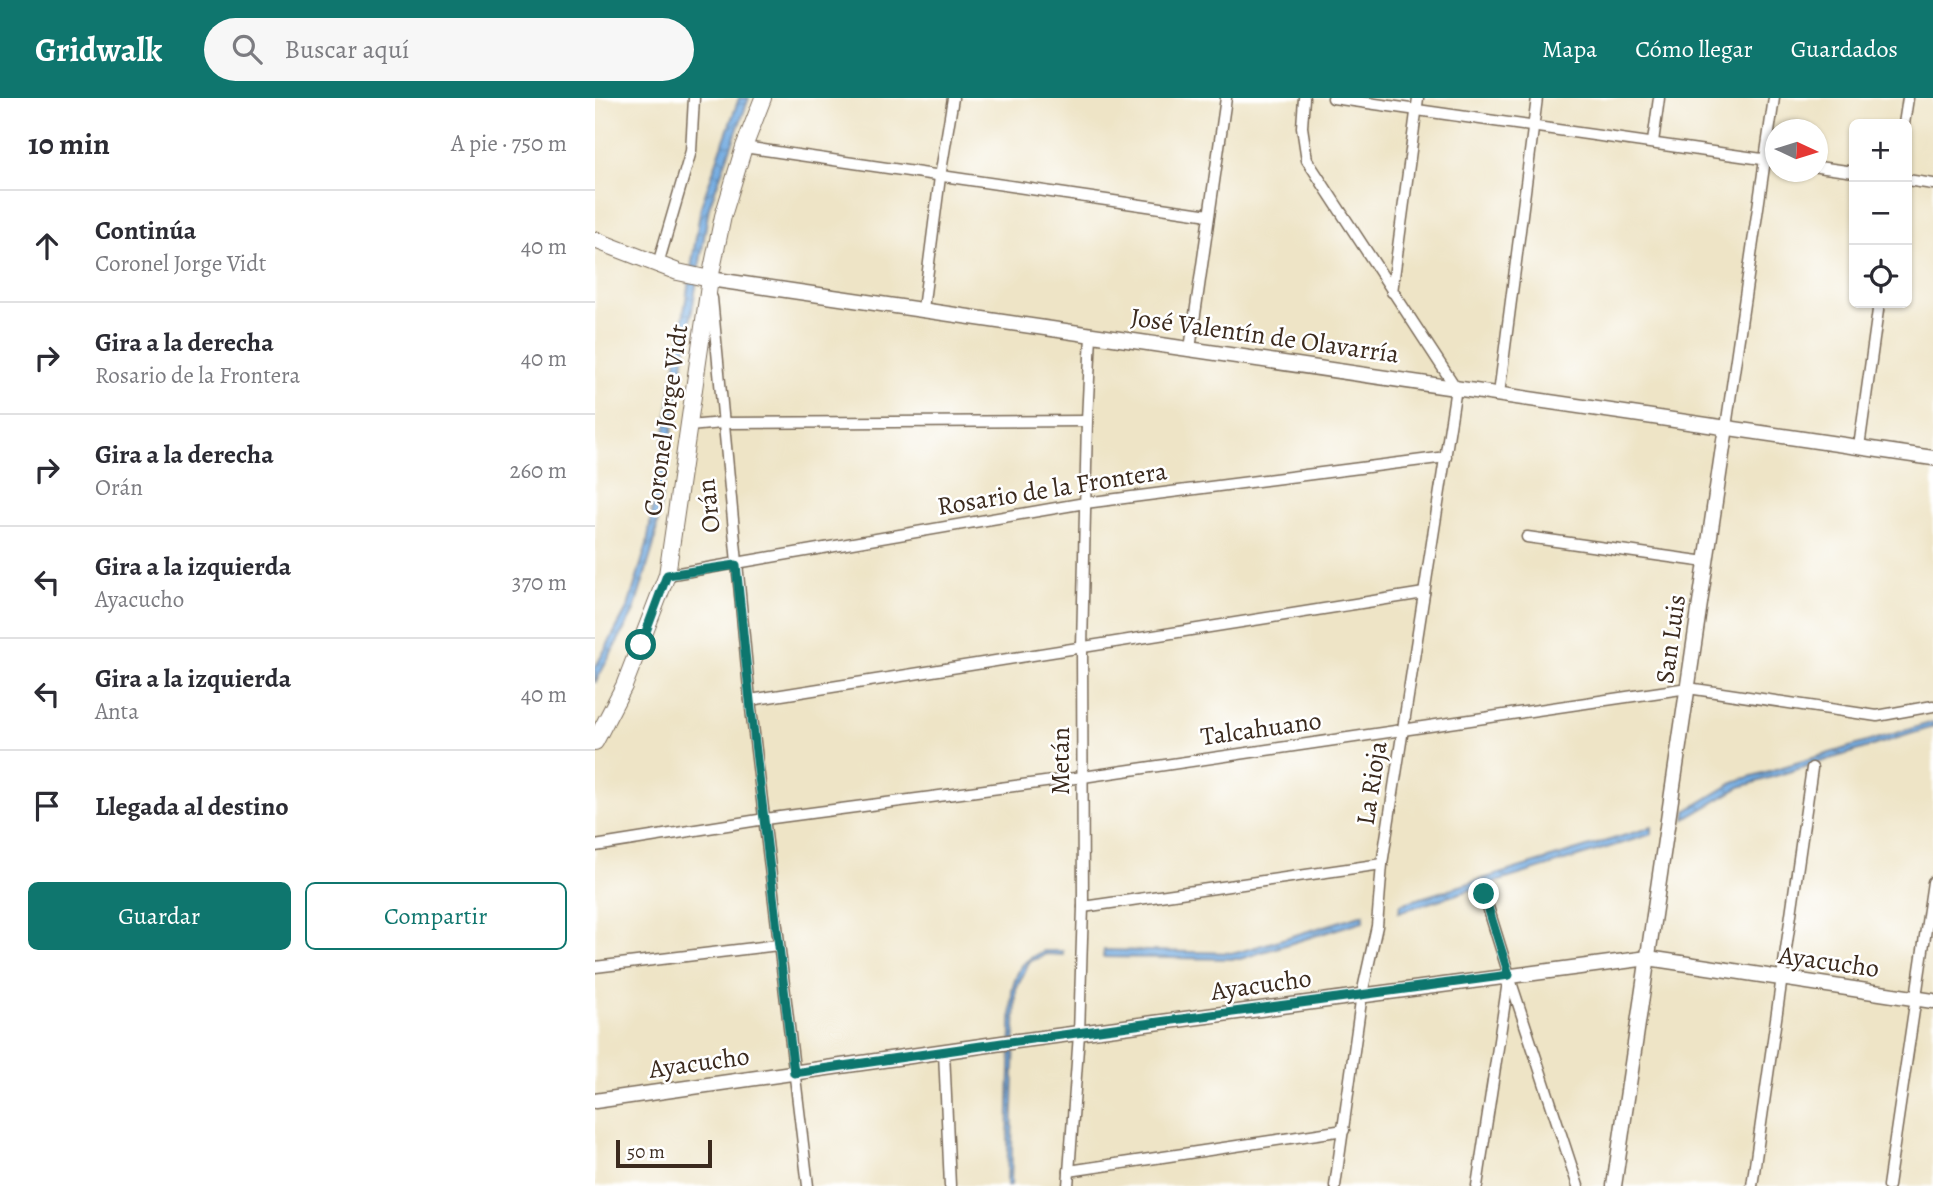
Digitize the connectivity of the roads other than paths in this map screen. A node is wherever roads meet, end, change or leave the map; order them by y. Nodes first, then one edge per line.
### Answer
1 (694, 98) edge
2 (763, 98) edge
3 (953, 98) edge
4 (1226, 98) edge
5 (1304, 98) edge
6 (1333, 98) edge
7 (1537, 98) edge
8 (1659, 98) edge
9 (1774, 98) edge
10 (1908, 98) edge
11 (1417, 104) edge
12 (1773, 119) edge
13 (1906, 119) edge
14 (1533, 126) junction
15 (1653, 142) junction
16 (744, 147) junction
17 (1765, 160) edge
18 (1828, 168) edge
19 (1849, 171) edge
20 (940, 177) junction
21 (1912, 181) edge
22 (1767, 182) edge
23 (1933, 184) edge
24 (1209, 215) junction
25 (595, 240) edge
26 (658, 264) junction
27 (706, 278) junction
28 (1392, 292) junction
29 (1878, 308) edge
30 (923, 309) junction
31 (1091, 335) junction
32 (1190, 349) junction
33 (1457, 388) junction
34 (1499, 394) junction
35 (1087, 421) junction
36 (722, 423) junction
37 (689, 426) junction
38 (1726, 427) junction
39 (1859, 447) junction
40 (1446, 457) junction
41 (1933, 458) edge
42 (1085, 503) junction
43 (1527, 537) dead end
44 (1706, 562) junction
45 (736, 565) junction
46 (667, 575) junction
47 (1424, 593) junction
48 (1082, 648) junction
49 (1688, 688) junction
50 (750, 701) junction
51 (1933, 706) edge
52 (1402, 730) junction
53 (595, 742) edge
54 (1812, 768) dead end
55 (1083, 777) junction
56 (765, 819) junction
57 (595, 846) edge
58 (1382, 864) junction
59 (1933, 882) edge
60 (1484, 894) dead end
61 (1083, 907) junction
62 (778, 945) junction
63 (1648, 958) junction
64 (595, 967) edge
65 (1509, 975) junction
66 (1781, 979) junction
67 (1362, 994) junction
68 (1917, 999) junction
69 (1933, 1001) edge
70 (1079, 1034) junction
71 (944, 1052) junction
72 (794, 1073) junction
73 (595, 1101) edge
74 (1344, 1130) junction
75 (1069, 1171) junction
76 (808, 1186) edge
77 (950, 1186) edge
78 (1069, 1186) edge
79 (1335, 1186) edge
80 (1477, 1186) edge
81 (1578, 1186) edge
82 (1614, 1186) edge
83 (1752, 1186) edge
84 (1888, 1186) edge

1 - 26 street
2 - 16 main road, Coronel Jorge Vidt
3 - 20 street
4 - 24 street
5 - 28 street
6 - 11 street
7 - 14 street
8 - 15 street
9 - 12 street, San Luis
10 - 13 street
11 - 14 street
11 - 28 street
14 - 15 street
14 - 34 street
15 - 17 street
16 - 20 street
16 - 27 main road, Coronel Jorge Vidt
18 - 19 street
20 - 24 street
20 - 30 street
21 - 23 street
22 - 38 street, San Luis
24 - 32 street
25 - 26 main road, José Valentín de Olavarría
26 - 27 main road, José Valentín de Olavarría
27 - 30 street, José Valentín de Olavarría
27 - 36 street, Orán
27 - 37 main road, Coronel Jorge Vidt
28 - 33 street
29 - 39 street
30 - 31 street, José Valentín de Olavarría
31 - 32 street, José Valentín de Olavarría
31 - 35 street, Metán
32 - 33 street, José Valentín de Olavarría
33 - 34 street, José Valentín de Olavarría
33 - 40 street, La Rioja
34 - 38 street, José Valentín de Olavarría
35 - 36 street
35 - 42 street, Metán
36 - 37 street
36 - 45 street, Orán
37 - 46 main road, Coronel Jorge Vidt
38 - 39 street, José Valentín de Olavarría
38 - 44 street, San Luis
39 - 41 street, José Valentín de Olavarría
40 - 42 street, Rosario de la Frontera
40 - 47 street, La Rioja
42 - 45 street, Rosario de la Frontera
42 - 48 street, Metán
43 - 44 street
44 - 49 street, San Luis
45 - 46 street, Rosario de la Frontera
45 - 50 street, Orán
46 - 53 main road, Coronel Jorge Vidt
47 - 48 street
47 - 52 street, La Rioja
48 - 50 street
48 - 55 street, Metán
49 - 51 street, Talcahuano
49 - 52 street, Talcahuano
49 - 63 street, San Luis
50 - 56 street, Orán
52 - 55 street, Talcahuano
52 - 58 street, La Rioja
54 - 66 street
55 - 56 street, Talcahuano
55 - 61 street, Metán
56 - 57 street, Talcahuano
56 - 62 street, Orán
58 - 61 street
58 - 67 street, La Rioja
59 - 68 street
60 - 65 street
61 - 70 street, Metán
62 - 64 street
62 - 72 street, Orán
63 - 65 street, Ayacucho
63 - 66 street, Ayacucho
63 - 82 street, San Luis
65 - 67 street, Ayacucho
65 - 80 street
65 - 81 street
66 - 68 street, Ayacucho
66 - 83 street
67 - 70 street, Ayacucho
67 - 74 street, La Rioja
68 - 69 street, Ayacucho
68 - 84 street
70 - 71 street, Ayacucho
70 - 75 street, Metán
71 - 72 street, Ayacucho
71 - 77 street
72 - 73 street, Ayacucho
72 - 76 street, Orán
74 - 75 street
74 - 79 street, La Rioja
75 - 78 street, Metán

